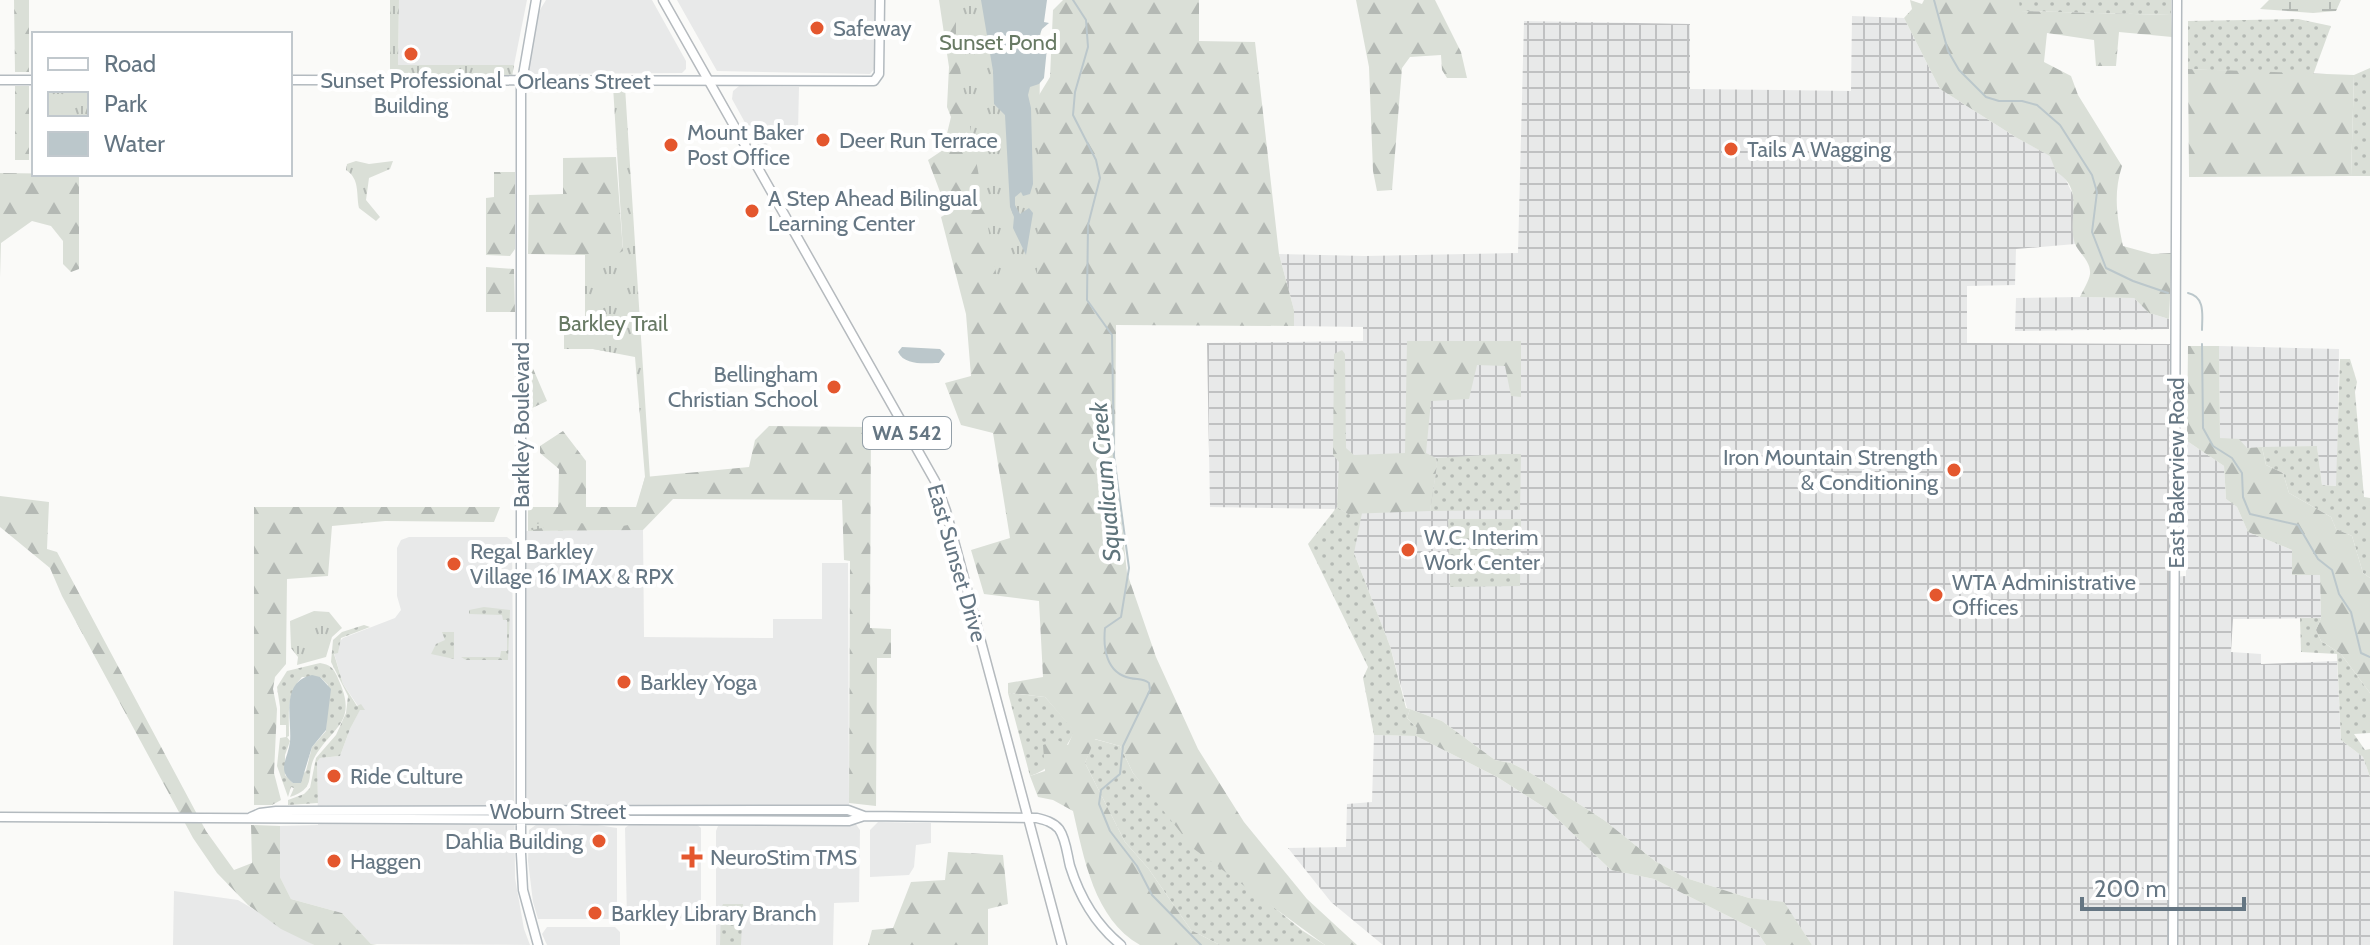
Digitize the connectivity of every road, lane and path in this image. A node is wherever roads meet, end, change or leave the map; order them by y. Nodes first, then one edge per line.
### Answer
1 (536, 0) edge
2 (663, 0) edge
3 (880, 0) edge
4 (2177, 0) edge
5 (0, 80) edge
6 (32, 80) edge
7 (292, 80) edge
8 (521, 81) junction
9 (709, 81) junction
10 (521, 816) junction
11 (0, 817) edge
12 (1028, 817) junction
13 (538, 945) edge
14 (1062, 945) edge
15 (1121, 945) edge
16 (2173, 945) edge

1 - 8 main road, Barkley Boulevard
2 - 9 main road, East Sunset Drive / WA 542
3 - 9 main road, Orleans Street
4 - 16 main road, East Bakerview Road
5 - 6 main road
7 - 8 main road, Orleans Street
8 - 9 main road, Orleans Street
8 - 10 main road, Barkley Boulevard
9 - 12 main road, East Sunset Drive / WA 542
10 - 11 main road, Woburn Street
10 - 12 main road, Woburn Street
10 - 13 main road, Barkley Boulevard
12 - 14 main road, East Sunset Drive / WA 542
12 - 15 main road

